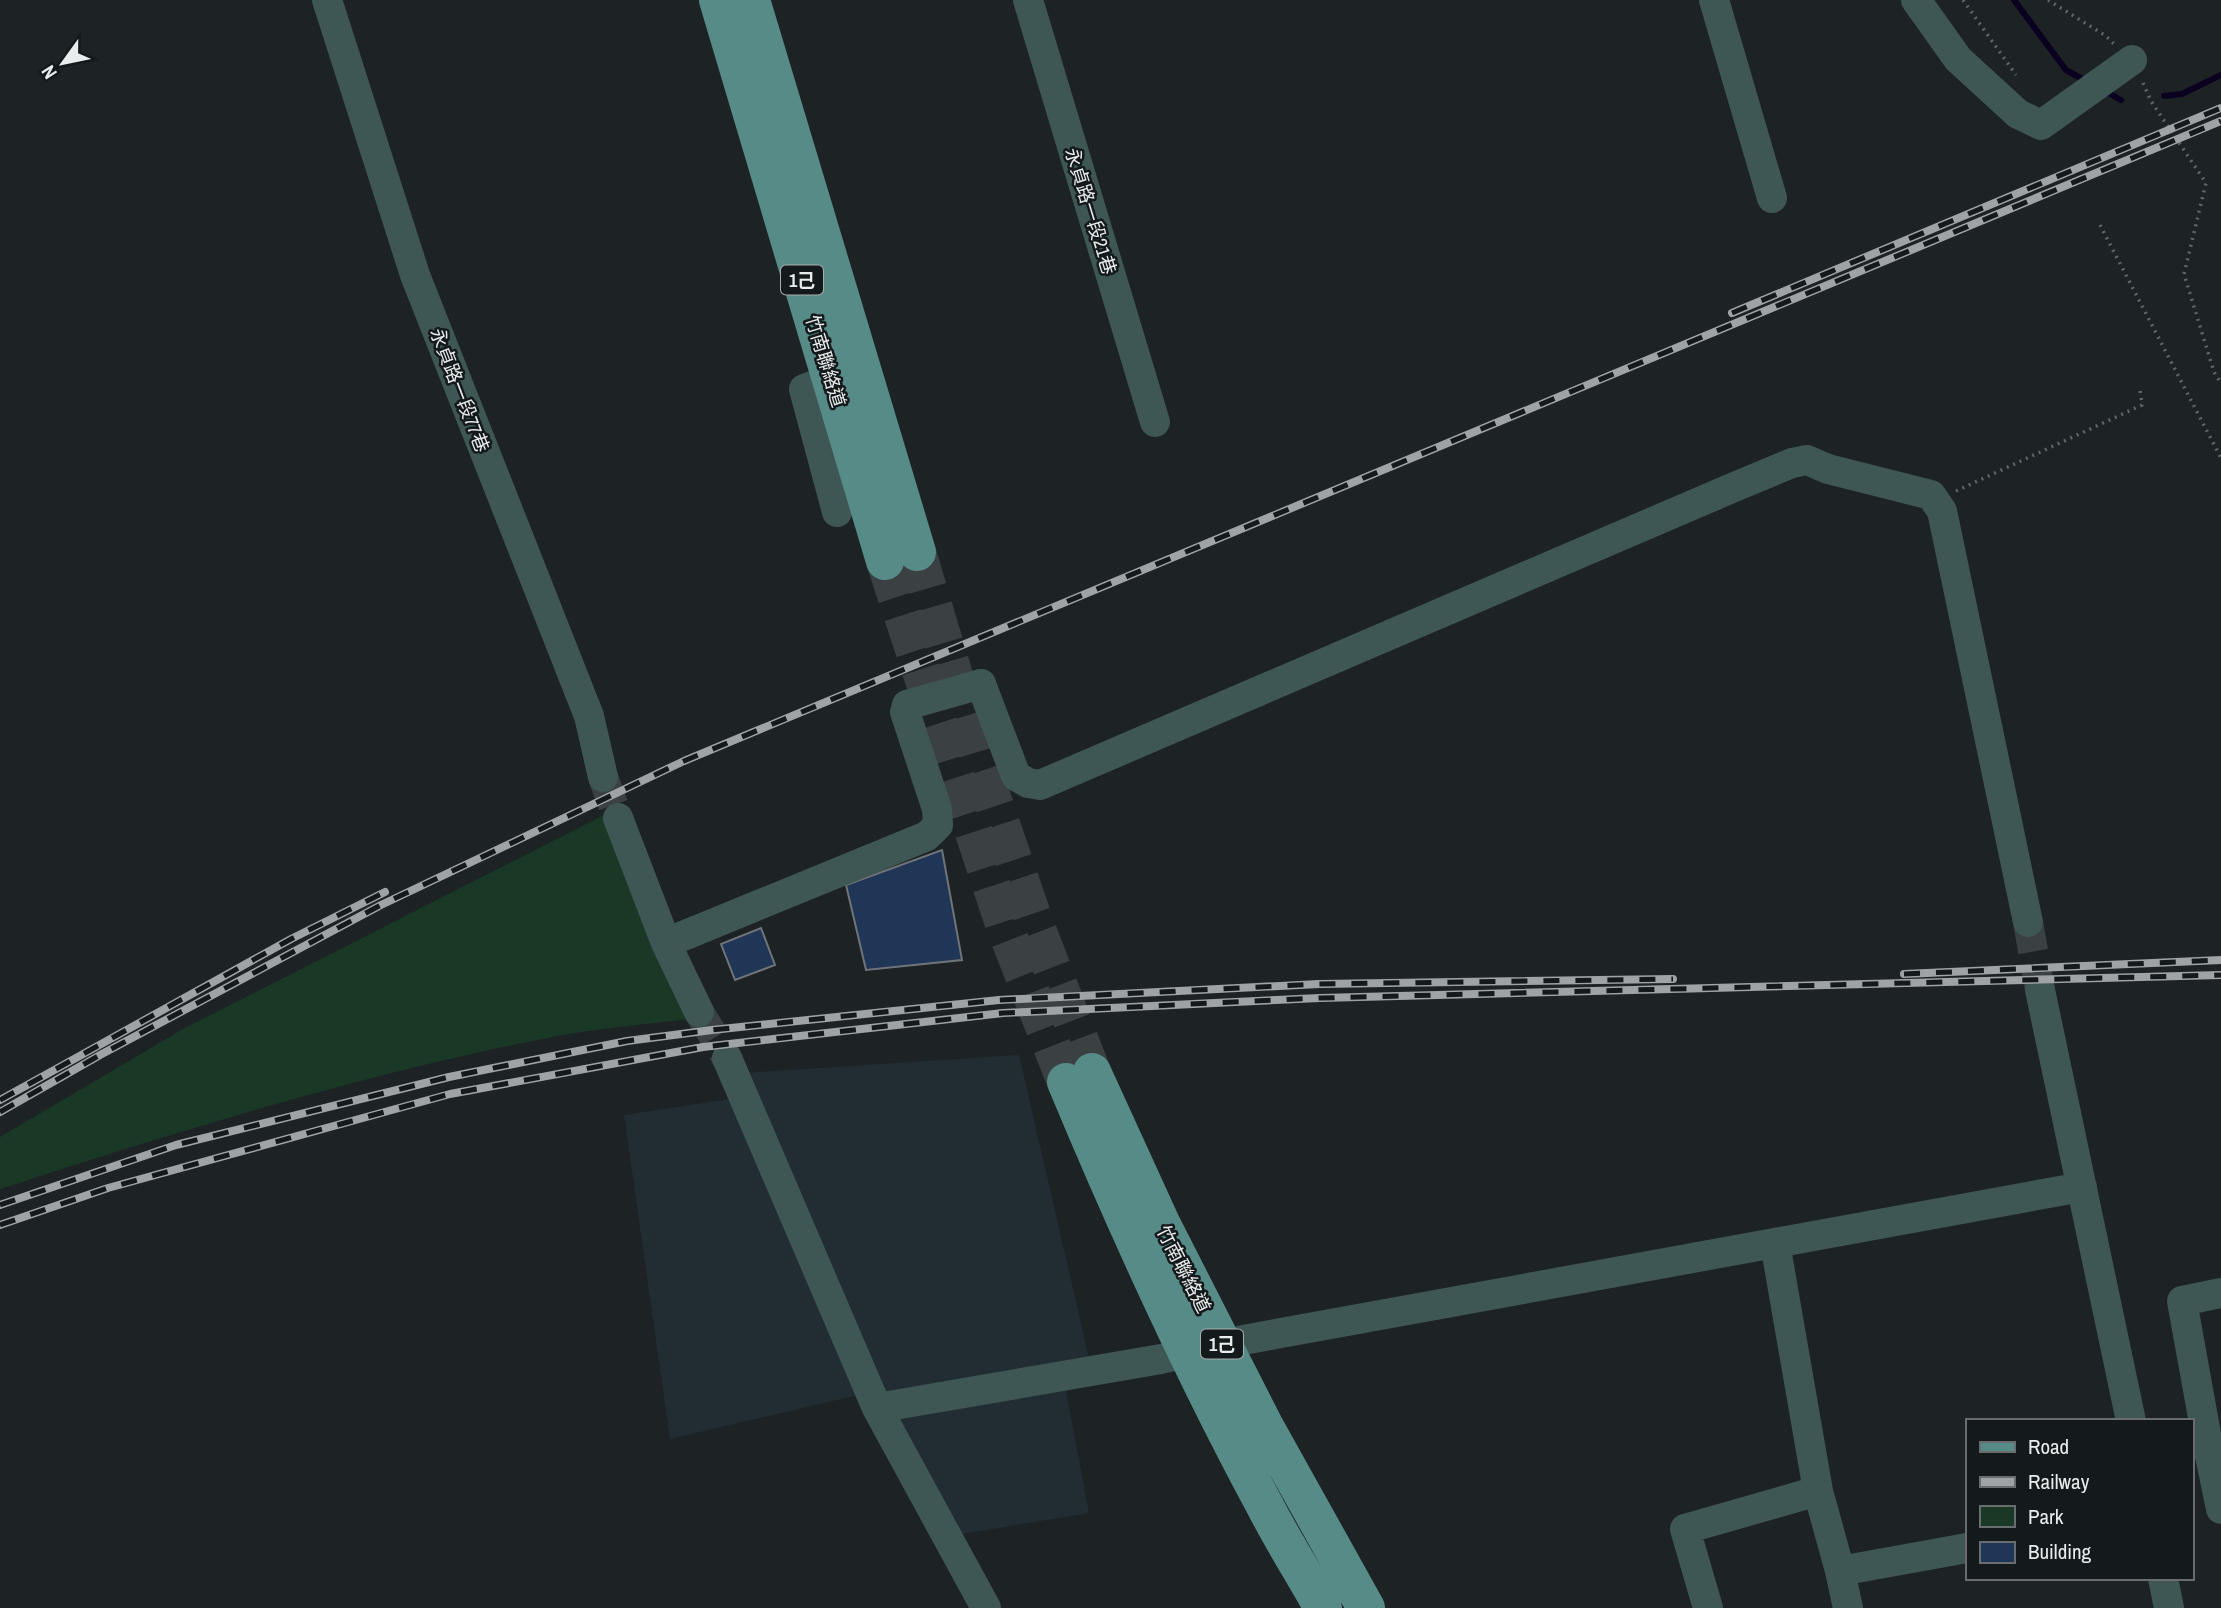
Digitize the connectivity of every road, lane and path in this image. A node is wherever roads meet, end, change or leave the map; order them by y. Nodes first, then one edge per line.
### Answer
1 (327, 0) edge
2 (718, 0) edge
3 (751, 0) edge
4 (1028, 0) edge
5 (1714, 0) edge
6 (1916, 0) edge
7 (1963, 0) edge
8 (2048, 0) edge
9 (2132, 61) junction
10 (2017, 77) dead end
11 (1772, 198) dead end
12 (2100, 225) dead end
13 (831, 379) junction
14 (2221, 383) edge
15 (2140, 390) dead end
16 (1155, 422) dead end
17 (2221, 458) edge
18 (1935, 500) junction
19 (837, 512) dead end
20 (603, 777) tunnel mouth
21 (618, 818) tunnel mouth
22 (2028, 922) tunnel mouth
23 (666, 943) junction
24 (2040, 990) tunnel mouth
25 (699, 1012) tunnel mouth
26 (727, 1058) tunnel mouth
27 (2082, 1187) junction
28 (1775, 1243) junction
29 (2221, 1293) edge
30 (1223, 1344) junction
31 (1186, 1353) junction
32 (877, 1408) junction
33 (2131, 1419) edge
34 (2215, 1455) edge
35 (1818, 1491) junction
36 (2221, 1509) edge
37 (1966, 1548) edge
38 (1840, 1571) junction
39 (2163, 1580) edge
40 (986, 1608) edge
41 (1323, 1608) edge
42 (1366, 1608) edge
43 (1708, 1608) edge
44 (1847, 1608) edge
45 (2169, 1608) edge

1 - 20 street, 永貞路一段77巷
2 - 13 main road, 竹南聯絡道 / 1己
3 - 13 main road, 竹南聯絡道 / 1己
4 - 16 street, 永貞路一段21巷
5 - 11 street
6 - 9 street
7 - 10 path
8 - 9 path
9 - 14 path
12 - 17 path
13 - 19 street
15 - 18 path
18 - 22 street
18 - 23 street, bridge
21 - 23 street
23 - 25 street
24 - 27 street
26 - 32 street
27 - 28 street
27 - 33 street
28 - 30 street
28 - 35 street
29 - 34 street
30 - 31 street
30 - 31 main road, 竹南聯絡道 / 1己
30 - 42 main road, 竹南聯絡道 / 1己
31 - 32 street
31 - 41 main road, 竹南聯絡道 / 1己
32 - 40 street
34 - 36 street
35 - 38 street
35 - 43 street
37 - 38 street
38 - 44 street
39 - 45 street

